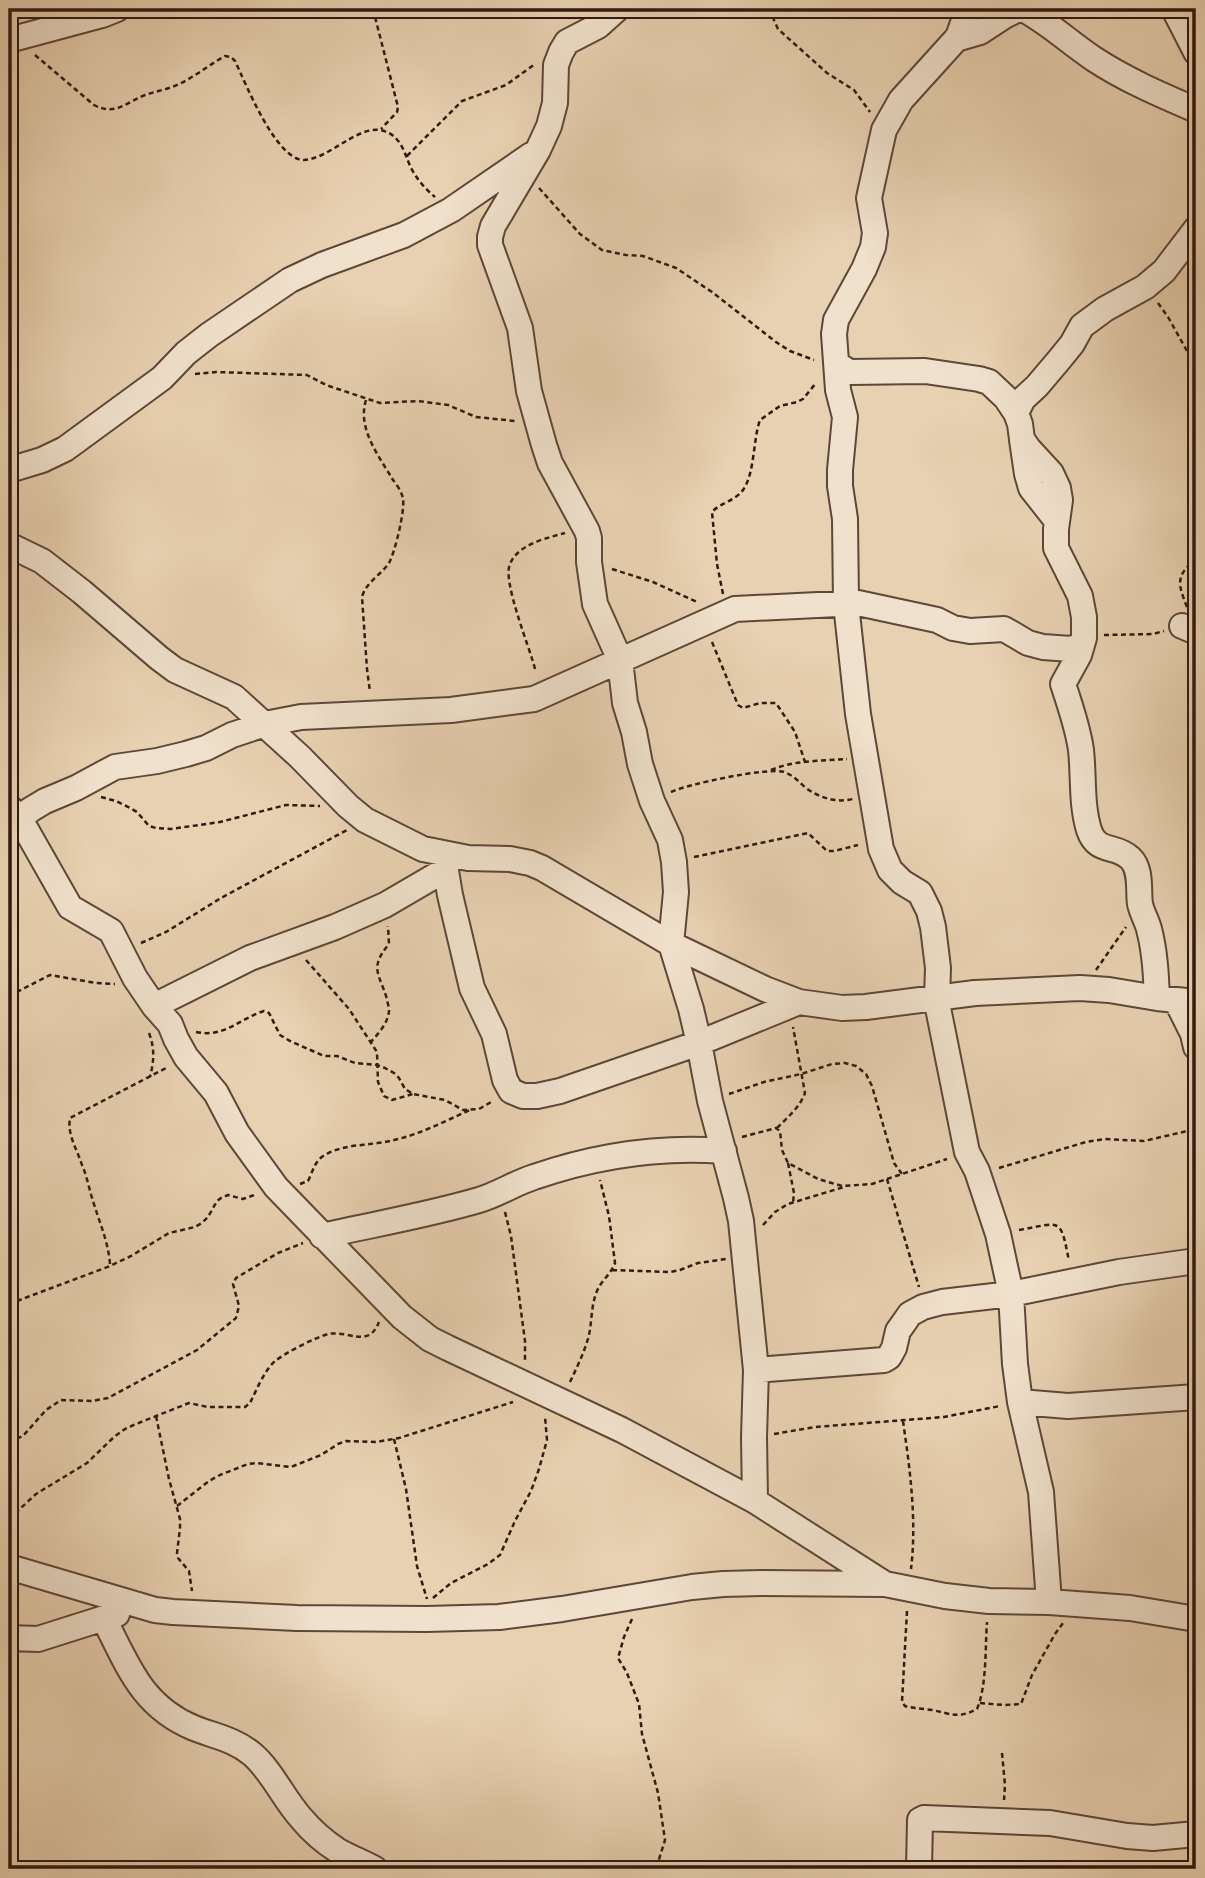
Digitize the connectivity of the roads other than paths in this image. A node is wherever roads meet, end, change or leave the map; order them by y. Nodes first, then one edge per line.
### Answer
1 (117, 9) edge
2 (617, 9) edge
3 (968, 9) edge
4 (1021, 9) edge
5 (1174, 9) edge
6 (13, 39) edge
7 (956, 39) junction
8 (1196, 52) edge
9 (1196, 110) edge
10 (538, 150) junction
11 (1196, 229) edge
12 (832, 370) junction
13 (1016, 413) junction
14 (9, 470) edge
15 (9, 545) edge
16 (846, 604) junction
17 (1083, 642) junction
18 (1028, 643) junction
19 (620, 660) junction
20 (1063, 684) junction
21 (265, 724) junction
22 (14, 813) edge
23 (444, 861) junction
24 (671, 944) junction
25 (936, 998) junction
26 (1176, 1000) edge
27 (794, 1004) junction
28 (157, 1020) junction
29 (699, 1043) junction
30 (1196, 1047) edge
31 (722, 1147) junction
32 (322, 1236) junction
33 (1196, 1261) edge
34 (1011, 1294) junction
35 (756, 1370) junction
36 (1196, 1397) edge
37 (1020, 1402) junction
38 (755, 1501) junction
39 (9, 1567) edge
40 (897, 1587) junction
41 (1049, 1602) junction
42 (140, 1605) junction
43 (104, 1619) junction
44 (1196, 1619) edge
45 (9, 1639) edge
46 (1196, 1834) edge
47 (375, 1869) edge
48 (919, 1869) edge

1 - 6 street
2 - 10 street
3 - 7 street
4 - 7 street
4 - 9 street
5 - 8 street
7 - 12 street
10 - 14 street
10 - 19 street
11 - 13 street
12 - 13 street
12 - 16 street
13 - 17 street
15 - 21 street
16 - 18 street
16 - 19 street
16 - 25 street
17 - 18 street
17 - 20 street
18 - 20 street
19 - 21 street
19 - 24 street
20 - 26 street
21 - 22 street
21 - 23 street
22 - 28 street
23 - 24 street
23 - 28 street
23 - 29 street
24 - 27 street
24 - 29 street
25 - 26 street
25 - 27 street
25 - 34 street
26 - 30 street
27 - 29 street
28 - 32 street
29 - 31 street
31 - 32 street
31 - 35 street
32 - 38 street
33 - 34 street
34 - 35 street
34 - 37 street
35 - 38 street
36 - 37 street
37 - 41 street
38 - 40 street
39 - 42 street
40 - 41 street
40 - 42 street
41 - 44 street
42 - 43 street
43 - 45 street
43 - 47 street
46 - 48 street

